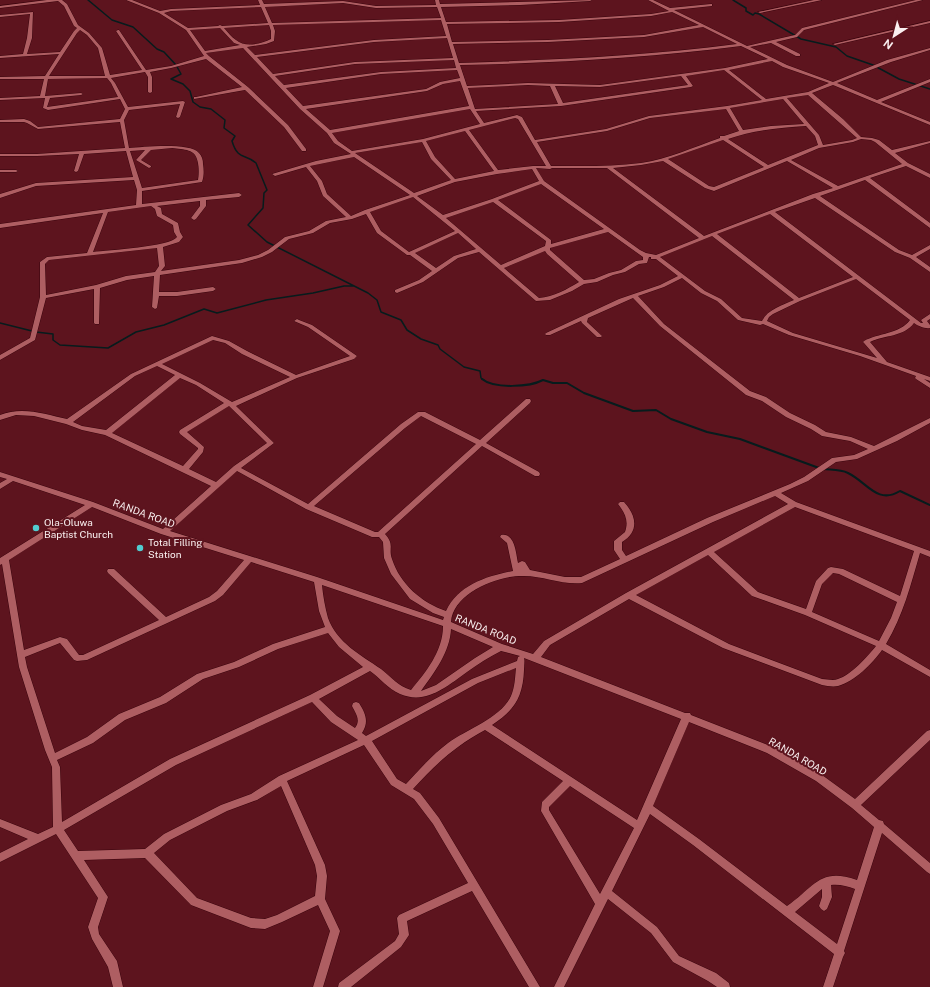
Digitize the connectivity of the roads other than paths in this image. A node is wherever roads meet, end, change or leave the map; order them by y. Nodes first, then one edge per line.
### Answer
1 (57, 0) edge
2 (60, 0) edge
3 (128, 0) edge
4 (260, 0) edge
5 (590, 0) edge
6 (650, 0) edge
7 (787, 0) edge
8 (820, 0) edge
9 (921, 0) edge
10 (437, 2) edge
11 (794, 4) junction
12 (262, 5) junction
13 (711, 5) dead end
14 (0, 7) edge
15 (672, 10) junction
16 (160, 12) junction
17 (760, 12) dead end
18 (0, 16) edge
19 (444, 21) junction
20 (930, 22) edge
21 (269, 24) junction
22 (220, 26) junction
23 (703, 26) junction
24 (80, 28) junction
25 (187, 29) junction
26 (118, 31) dead end
27 (448, 37) junction
28 (773, 42) junction
29 (450, 43) junction
30 (835, 44) dead end
31 (242, 45) junction
32 (744, 46) junction
33 (930, 49) edge
34 (203, 52) junction
35 (62, 53) junction
36 (25, 54) junction
37 (798, 55) dead end
38 (254, 56) junction
39 (0, 57) edge
40 (207, 57) junction
41 (455, 59) junction
42 (771, 60) junction
43 (457, 66) junction
44 (725, 69) junction
45 (146, 71) junction
46 (682, 74) junction
47 (272, 75) junction
48 (108, 77) junction
49 (0, 78) edge
50 (46, 78) junction
51 (462, 79) junction
52 (930, 80) edge
53 (832, 83) junction
54 (552, 85) junction
55 (282, 87) junction
56 (465, 87) junction
57 (246, 88) junction
58 (150, 92) dead end
59 (809, 93) junction
60 (81, 94) dead end
61 (48, 97) junction
62 (784, 97) junction
63 (42, 98) junction
64 (120, 98) junction
65 (196, 98) dead end
66 (0, 99) edge
67 (765, 100) junction
68 (876, 102) junction
69 (561, 105) junction
70 (727, 107) junction
71 (302, 108) junction
72 (473, 108) junction
73 (127, 109) junction
74 (178, 117) dead end
75 (930, 117) edge
76 (122, 120) junction
77 (0, 121) edge
78 (922, 121) junction
79 (930, 124) edge
80 (483, 125) junction
81 (807, 125) junction
82 (466, 129) junction
83 (329, 132) junction
84 (742, 132) junction
85 (722, 137) junction
86 (860, 138) junction
87 (423, 140) junction
88 (535, 141) junction
89 (930, 142) edge
90 (822, 146) junction
91 (127, 148) junction
92 (150, 148) junction
93 (304, 150) dead end
94 (82, 152) junction
95 (891, 152) junction
96 (354, 154) junction
97 (0, 155) edge
98 (664, 159) junction
99 (788, 160) junction
100 (906, 164) junction
101 (307, 165) junction
102 (148, 167) dead end
103 (533, 167) junction
104 (608, 167) junction
105 (767, 167) junction
106 (550, 168) junction
107 (0, 171) edge
108 (16, 171) dead end
109 (76, 171) dead end
110 (497, 172) junction
111 (275, 174) dead end
112 (930, 176) edge
113 (136, 178) junction
114 (866, 178) junction
115 (454, 181) junction
116 (542, 182) junction
117 (836, 187) junction
118 (140, 190) junction
119 (239, 195) dead end
120 (413, 195) junction
121 (815, 195) junction
122 (0, 196) edge
123 (203, 199) junction
124 (494, 200) junction
125 (152, 205) junction
126 (139, 206) junction
127 (367, 211) junction
128 (106, 212) junction
129 (772, 213) junction
130 (442, 217) junction
131 (194, 218) dead end
132 (350, 218) junction
133 (0, 226) edge
134 (930, 226) edge
135 (608, 230) junction
136 (458, 231) junction
137 (714, 235) junction
138 (703, 238) junction
139 (160, 246) junction
140 (548, 247) junction
141 (930, 247) edge
142 (478, 250) junction
143 (89, 254) junction
144 (412, 254) junction
145 (644, 254) junction
146 (657, 257) junction
147 (912, 257) junction
148 (644, 262) junction
149 (500, 268) junction
150 (435, 270) junction
151 (930, 270) edge
152 (157, 274) junction
153 (682, 276) junction
154 (857, 277) junction
155 (582, 282) junction
156 (97, 287) junction
157 (213, 289) dead end
158 (397, 291) dead end
159 (155, 294) junction
160 (635, 296) junction
161 (43, 297) junction
162 (798, 300) junction
163 (155, 307) dead end
164 (930, 316) edge
165 (585, 317) junction
166 (913, 319) junction
167 (297, 321) dead end
168 (97, 322) dead end
169 (764, 322) junction
170 (548, 334) dead end
171 (599, 336) dead end
172 (0, 358) edge
173 (885, 363) junction
174 (157, 364) junction
175 (913, 374) junction
176 (180, 375) junction
177 (295, 377) junction
178 (930, 379) edge
179 (930, 386) edge
180 (528, 401) dead end
181 (231, 404) junction
182 (0, 418) edge
183 (930, 420) edge
184 (68, 422) junction
185 (107, 433) junction
186 (481, 443) junction
187 (873, 448) junction
188 (236, 468) junction
189 (184, 470) junction
190 (0, 474) edge
191 (537, 474) dead end
192 (13, 478) junction
193 (216, 485) junction
194 (0, 486) edge
195 (775, 493) junction
196 (91, 504) junction
197 (622, 504) dead end
198 (794, 504) junction
199 (309, 507) junction
200 (164, 532) junction
201 (380, 534) junction
202 (504, 537) dead end
203 (918, 549) junction
204 (709, 552) junction
205 (930, 554) edge
206 (248, 560) junction
207 (624, 560) junction
208 (3, 561) edge
209 (112, 571) dead end
210 (528, 573) junction
211 (317, 580) junction
212 (630, 595) junction
213 (902, 601) junction
214 (808, 612) junction
215 (448, 615) junction
216 (165, 620) junction
217 (447, 624) junction
218 (329, 629) junction
219 (881, 645) junction
220 (500, 647) junction
221 (524, 654) junction
222 (21, 655) junction
223 (534, 658) junction
224 (520, 663) junction
225 (370, 667) junction
226 (930, 674) edge
227 (413, 694) junction
228 (313, 698) junction
229 (356, 706) dead end
230 (687, 716) junction
231 (486, 726) junction
232 (357, 734) junction
233 (930, 734) edge
234 (366, 740) junction
235 (53, 758) junction
236 (282, 779) junction
237 (570, 780) junction
238 (407, 789) junction
239 (855, 804) junction
240 (648, 808) junction
241 (0, 823) edge
242 (880, 824) junction
243 (638, 826) junction
244 (58, 829) junction
245 (38, 839) junction
246 (147, 853) junction
247 (77, 856) junction
248 (0, 858) edge
249 (930, 869) edge
250 (825, 882) junction
251 (474, 885) junction
252 (861, 886) junction
253 (606, 892) junction
254 (320, 899) junction
255 (600, 904) junction
256 (824, 906) dead end
257 (786, 912) junction
258 (840, 953) junction
259 (562, 985) edge
260 (118, 987) edge
261 (318, 987) edge
262 (343, 987) edge
263 (535, 987) edge
264 (726, 987) edge
265 (828, 987) edge

1 - 14 street
2 - 24 street
3 - 16 street
4 - 12 street
5 - 10 street
6 - 15 street
7 - 11 street
8 - 11 street
9 - 28 street
10 - 12 street
10 - 19 street
11 - 17 street
12 - 16 street
12 - 21 street
13 - 15 street
15 - 19 street
15 - 23 street
16 - 25 street
18 - 36 street
19 - 21 street
19 - 27 street
20 - 30 street
21 - 22 street
21 - 31 street
22 - 25 street
22 - 31 street
23 - 29 street
23 - 32 street
24 - 35 street
24 - 48 street
25 - 34 street
26 - 45 street
27 - 29 street
27 - 38 street
28 - 32 street
28 - 37 street
29 - 41 street
31 - 34 street
31 - 38 street
32 - 42 street
32 - 43 street
33 - 53 street
34 - 40 street
35 - 36 street
35 - 50 street
36 - 39 street
38 - 47 street
40 - 45 street
40 - 57 street
41 - 43 street
41 - 47 street
42 - 44 street
42 - 53 street
43 - 51 street
43 - 55 street
44 - 46 street
44 - 67 street
45 - 48 street
45 - 58 street
46 - 54 street
46 - 69 street
47 - 55 street
48 - 50 street
48 - 64 street
49 - 50 street
50 - 63 street
51 - 56 street
51 - 71 street
52 - 68 street
53 - 59 street
53 - 68 street
54 - 56 street
54 - 69 street
55 - 71 street
56 - 72 street
57 - 65 street
57 - 93 street
59 - 62 street
59 - 86 street
60 - 61 street
61 - 63 street
61 - 64 street
62 - 67 street
62 - 81 street
63 - 66 street
64 - 73 street
67 - 70 street
68 - 78 street
69 - 72 street
70 - 84 street
70 - 88 street
71 - 83 street
72 - 80 street
72 - 83 street
73 - 74 street
73 - 76 street
75 - 78 street
76 - 77 street
76 - 91 street
78 - 79 street
80 - 82 street
80 - 88 street
81 - 84 street
81 - 90 street
82 - 87 street
82 - 110 street
83 - 96 street
84 - 85 street
85 - 98 street
85 - 105 street
86 - 90 street
86 - 95 street
87 - 96 street
87 - 115 street
88 - 106 street
89 - 95 street
90 - 99 street
91 - 92 street
91 - 94 street
91 - 113 street
92 - 102 street
92 - 118 street
94 - 97 street
94 - 109 street
95 - 100 street
96 - 101 street
96 - 120 street
98 - 104 street
98 - 105 street
99 - 105 street
99 - 117 street
100 - 112 street
100 - 114 street
101 - 111 street
101 - 132 street
103 - 106 street
103 - 110 street
103 - 116 street
104 - 106 street
104 - 138 street
107 - 108 street
110 - 115 street
113 - 118 street
113 - 122 street
114 - 117 street
114 - 134 street
115 - 120 street
116 - 124 street
116 - 135 street
117 - 121 street
118 - 126 street
119 - 123 street
120 - 127 street
120 - 130 street
121 - 129 street
121 - 147 street
123 - 125 street
123 - 131 street
124 - 130 street
124 - 140 street
125 - 126 street
125 - 139 street
126 - 128 street
127 - 132 street
127 - 144 street
128 - 133 street
128 - 143 street
129 - 137 street
129 - 154 street
130 - 136 street
132 - 152 street
135 - 140 street
135 - 145 street
136 - 142 street
136 - 144 street
137 - 138 street
137 - 162 street
138 - 146 street
139 - 143 street
139 - 152 street
140 - 149 street
140 - 155 street
141 - 147 street
142 - 149 street
142 - 150 street
143 - 161 street
144 - 150 street
145 - 146 street
145 - 148 street
146 - 148 street
146 - 153 street
147 - 151 street
148 - 155 street
149 - 155 street
150 - 158 street
152 - 156 street
152 - 159 street
153 - 160 street
153 - 169 street
154 - 162 street
154 - 166 street
156 - 161 street
156 - 168 street
157 - 159 street
159 - 163 street
160 - 165 street
160 - 187 street
161 - 172 street
162 - 169 street
164 - 166 street
165 - 170 street
165 - 171 street
166 - 173 street
167 - 177 street
169 - 173 street
173 - 175 street
174 - 176 street
174 - 177 street
174 - 184 street
175 - 178 street
175 - 179 street
176 - 181 street
176 - 185 street
177 - 181 street
180 - 186 street
181 - 188 street
181 - 189 street
182 - 184 street
183 - 187 street
184 - 185 street
185 - 189 street
186 - 191 street
186 - 199 street
186 - 201 street
187 - 195 street
188 - 193 street
188 - 199 street
189 - 193 street
190 - 192 street, RANDA ROAD
192 - 194 street
192 - 196 street, RANDA ROAD
193 - 200 street
195 - 198 street
195 - 207 street
196 - 200 street, RANDA ROAD
196 - 208 street
197 - 207 street
198 - 203 street
198 - 204 street
199 - 201 street
200 - 206 street, RANDA ROAD
201 - 215 street
202 - 210 street
203 - 205 street
203 - 213 street
204 - 212 street
204 - 214 street
206 - 211 street, RANDA ROAD
206 - 216 street
207 - 210 street
208 - 222 street
209 - 216 street
210 - 215 street
211 - 217 street, RANDA ROAD
211 - 218 street
212 - 219 street
212 - 223 street
213 - 214 street
213 - 219 street
214 - 219 street
215 - 217 street
216 - 222 street
217 - 220 street, RANDA ROAD
217 - 227 street
218 - 225 street
218 - 235 street
219 - 226 street
220 - 221 street, RANDA ROAD
220 - 227 street
221 - 223 street, RANDA ROAD
221 - 224 street
222 - 235 street
223 - 230 street, RANDA ROAD
224 - 231 street
224 - 234 street
225 - 227 street
225 - 228 street
228 - 232 street
228 - 244 street
229 - 232 street
230 - 239 street, RANDA ROAD
230 - 240 street
231 - 237 street
231 - 238 street
232 - 234 street
233 - 239 street
234 - 236 street
234 - 238 street
235 - 244 street
236 - 246 street
236 - 254 street
237 - 243 street
237 - 255 street
238 - 251 street
239 - 242 street, RANDA ROAD
240 - 243 street
240 - 257 street
241 - 245 street
242 - 249 street, RANDA ROAD
242 - 252 street
243 - 253 street
244 - 245 street
244 - 247 street
245 - 248 street
246 - 247 street
246 - 254 street
247 - 260 street
250 - 252 street
250 - 256 street
250 - 257 street
251 - 262 street
251 - 263 street
252 - 258 street
253 - 255 street
253 - 264 street
254 - 261 street
255 - 259 street
257 - 258 street
258 - 265 street

